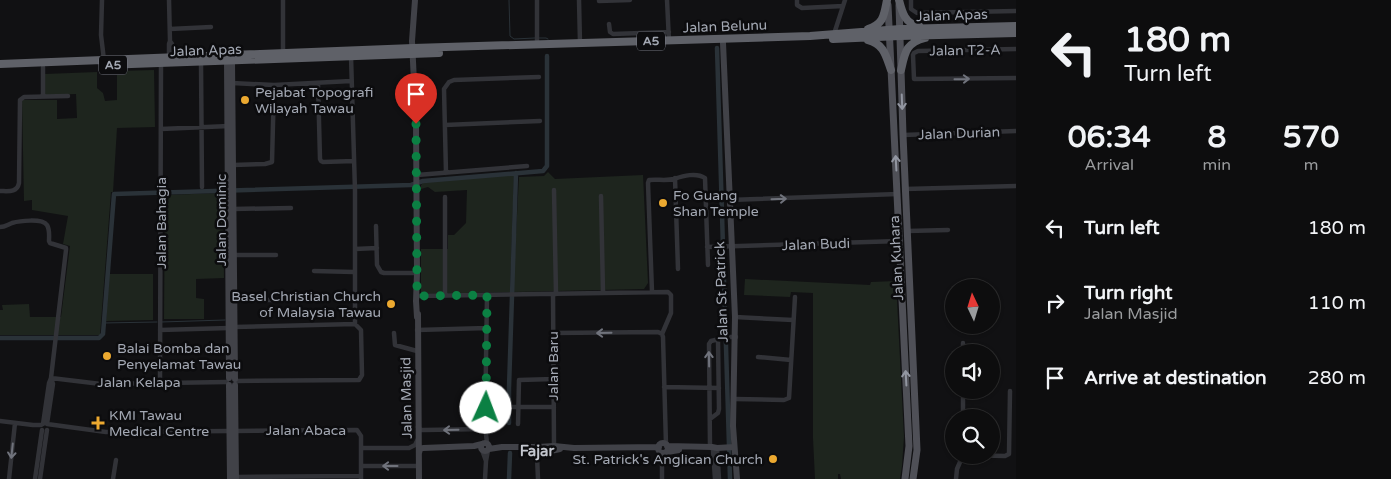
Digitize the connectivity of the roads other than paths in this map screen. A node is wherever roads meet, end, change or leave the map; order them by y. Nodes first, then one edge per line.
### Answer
1 (102, 0) edge
2 (169, 0) edge
3 (283, 0) edge
4 (415, 0) edge
5 (537, 0) edge
6 (579, 0) edge
7 (630, 0) edge
8 (667, 0) edge
9 (797, 0) edge
10 (845, 0) edge
11 (888, 0) edge
12 (899, 0) edge
13 (910, 0) edge
14 (599, 1) dead end
15 (844, 6) junction
16 (1016, 12) edge
17 (609, 24) dead end
18 (211, 27) dead end
19 (170, 29) junction
20 (939, 31) junction
21 (1016, 31) edge
22 (669, 32) junction
23 (889, 33) junction
24 (900, 33) junction
25 (834, 35) junction
26 (857, 36) junction
27 (537, 40) junction
28 (669, 40) junction
29 (580, 43) junction
30 (724, 43) junction
31 (1016, 49) edge
32 (413, 51) junction
33 (283, 53) junction
34 (351, 56) junction
35 (171, 57) junction
36 (228, 59) junction
37 (104, 60) junction
38 (202, 62) junction
39 (161, 64) junction
40 (2, 66) edge
41 (43, 67) junction
42 (891, 70) junction
43 (901, 70) junction
44 (539, 77) dead end
45 (1016, 78) edge
46 (351, 81) junction
47 (232, 83) junction
48 (318, 83) junction
49 (274, 85) junction
50 (43, 96) junction
51 (68, 96) dead end
52 (540, 121) dead end
53 (445, 125) junction
54 (230, 126) junction
55 (202, 127) junction
56 (161, 129) junction
57 (1016, 131) edge
58 (903, 135) junction
59 (354, 161) junction
60 (233, 165) junction
61 (526, 166) dead end
62 (446, 173) junction
63 (675, 178) junction
64 (416, 180) junction
65 (230, 186) junction
66 (1016, 186) edge
67 (202, 187) dead end
68 (905, 189) junction
69 (554, 190) dead end
70 (0, 191) edge
71 (898, 194) junction
72 (601, 196) dead end
73 (445, 197) dead end
74 (730, 200) junction
75 (291, 208) dead end
76 (231, 210) junction
77 (376, 226) dead end
78 (0, 227) edge
79 (948, 230) dead end
80 (907, 231) junction
81 (900, 241) junction
82 (708, 247) junction
83 (726, 247) junction
84 (377, 248) junction
85 (354, 249) junction
86 (234, 255) junction
87 (276, 255) dead end
88 (708, 265) dead end
89 (678, 269) dead end
90 (314, 271) dead end
91 (354, 272) junction
92 (417, 273) junction
93 (417, 288) junction
94 (652, 292) junction
95 (603, 293) junction
96 (555, 294) junction
97 (487, 295) junction
98 (418, 296) junction
99 (445, 296) junction
100 (795, 297) dead end
101 (234, 300) junction
102 (293, 300) dead end
103 (417, 317) junction
104 (735, 317) junction
105 (794, 320) junction
106 (355, 324) junction
107 (911, 326) junction
108 (160, 328) junction
109 (232, 328) junction
110 (487, 328) junction
111 (417, 330) junction
112 (394, 333) dead end
113 (553, 334) junction
114 (662, 334) junction
115 (736, 337) junction
116 (718, 340) junction
117 (905, 348) junction
118 (417, 351) junction
119 (758, 357) dead end
120 (791, 360) junction
121 (51, 378) junction
122 (554, 380) junction
123 (160, 382) junction
124 (232, 382) junction
125 (664, 388) junction
126 (710, 388) junction
127 (719, 388) junction
128 (1010, 391) dead end
129 (734, 399) junction
130 (554, 407) junction
131 (486, 408) junction
132 (518, 408) junction
133 (710, 419) junction
134 (0, 421) edge
135 (14, 423) junction
136 (518, 424) dead end
137 (44, 427) junction
138 (418, 427) junction
139 (485, 427) junction
140 (232, 431) junction
141 (418, 438) junction
142 (485, 447) junction
143 (361, 448) junction
144 (663, 448) junction
145 (730, 448) junction
146 (542, 450) junction
147 (714, 451) junction
148 (419, 452) junction
149 (1000, 456) edge
150 (116, 460) dead end
151 (958, 464) edge
152 (361, 466) junction
153 (419, 466) junction
154 (234, 478) edge
155 (361, 478) edge
156 (9, 479) edge
157 (35, 479) edge
158 (40, 479) edge
159 (113, 479) edge
160 (419, 479) edge
161 (485, 479) edge
162 (538, 479) edge
163 (662, 479) edge
164 (715, 479) edge
165 (719, 479) edge
166 (737, 479) edge
167 (905, 479) edge
168 (913, 479) edge
169 (956, 479) edge

1 - 37 street
2 - 19 street
3 - 33 street
4 - 32 street, Jalan Masjid
5 - 27 street
6 - 29 street
7 - 14 street
8 - 22 street
9 - 15 street
10 - 15 street
11 - 23 main road, Jalan Kuhara
11 - 26 highway
12 - 20 highway
12 - 24 main road, Jalan Kuhara
13 - 16 street
15 - 25 street
17 - 22 street
18 - 19 street
19 - 35 street
20 - 21 highway, Jalan Apas / A5
20 - 24 highway, Jalan Apas / A5
20 - 43 highway
22 - 28 street
23 - 24 highway, Jalan Apas / A5
23 - 26 highway, Jalan Belunu / A5
23 - 42 main road, Jalan Kuhara
24 - 43 main road, Jalan Kuhara
25 - 26 highway, Jalan Belunu / A5
25 - 28 highway, Jalan Belunu / A5
26 - 30 highway, Jalan Belunu / A5
26 - 42 highway
27 - 29 highway, Jalan Belunu / A5
27 - 32 highway, Jalan Belunu / A5
28 - 29 highway, Jalan Belunu / A5
30 - 32 highway, Jalan Belunu / A5
30 - 74 street, Jalan St Patrick
31 -> 45 street, Jalan T2-A
32 - 33 highway, Jalan Apas / A5
32 - 34 highway, Jalan Apas / A5
32 - 64 street, Jalan Masjid
33 - 36 highway, Jalan Apas / A5
34 - 36 highway, Jalan Apas / A5
34 - 46 street
35 - 36 highway, Jalan Apas / A5
35 - 37 highway, Jalan Apas / A5
36 - 38 highway, Jalan Apas / A5
36 - 47 street, Jalan Dominic
36 - 54 street, Jalan Dominic
37 - 40 highway, Jalan Apas / A5
38 - 39 highway, Jalan Apas / A5
38 - 55 street
39 - 41 highway, Jalan Apas / A5
39 - 56 street, Jalan Bahagia
40 - 41 highway, Jalan Apas / A5
41 - 50 street
71 -> 42 main road, Jalan Kuhara
43 -> 58 main road, Jalan Kuhara
44 - 53 street
46 - 48 street
46 - 59 street
47 - 49 street
47 - 54 street, Jalan Dominic
48 - 49 street
48 - 59 street
49 - 60 street
50 - 51 street
50 - 70 street
52 - 53 street
53 - 62 street
54 - 55 street
54 - 60 street, Jalan Dominic
54 - 65 street, Jalan Dominic
55 - 56 street
55 - 67 street
56 - 108 street, Jalan Bahagia
57 - 58 street, Jalan Durian
58 - 68 main road, Jalan Kuhara
59 - 85 street
60 - 65 street, Jalan Dominic
61 - 62 street
62 - 64 street
63 - 82 street
63 - 89 street
63 - 94 street
64 - 92 street, Jalan Masjid
65 - 76 street, Jalan Dominic
66 - 68 street
68 - 80 main road, Jalan Kuhara
69 - 96 street, Jalan Baru
74 -> 71 street
71 - 81 main road, Jalan Kuhara
72 - 95 street
73 - 99 street
74 - 83 street, Jalan St Patrick
75 - 76 street
76 - 86 street, Jalan Dominic
76 - 109 street, Jalan Dominic
77 - 84 street
78 - 121 street
79 - 80 street
80 - 107 main road, Jalan Kuhara
81 - 83 street, Jalan Budi
81 - 117 main road, Jalan Kuhara
82 - 83 street, Jalan Budi
82 - 88 street
83 - 104 street, Jalan St Patrick
84 - 85 street
84 - 92 street
85 - 91 street
86 - 87 street
86 - 101 street, Jalan Dominic
90 - 91 street
91 - 106 street
92 - 93 street, Jalan Masjid
93 - 98 street, Jalan Masjid
93 - 103 street, Jalan Masjid
94 - 95 street
94 - 114 street
95 - 96 street
96 - 97 street
96 - 113 street, Jalan Baru
97 - 99 street
97 - 110 street
98 - 99 street
98 - 103 street, Jalan Masjid
100 - 105 street
101 - 102 street
101 - 109 street, Jalan Dominic
103 - 111 street, Jalan Masjid
104 - 105 street
104 - 115 street, Jalan St Patrick
105 - 120 street
106 - 109 street
106 - 124 street, Jalan Kelapa
107 - 117 main road
107 - 168 main road, Jalan Kuhara
108 - 109 street
108 - 123 street, Jalan Bahagia
109 - 124 street, Jalan Dominic
110 - 111 street
110 - 131 street
111 - 118 street, Jalan Masjid
112 - 118 street
114 -> 113 street
113 - 122 street, Jalan Baru
114 - 125 street
115 - 116 street
115 - 129 street, Jalan St Patrick
126 -> 116 street
116 - 127 street
167 -> 117 main road, Jalan Kuhara
118 - 138 street, Jalan Masjid
119 - 120 street
120 - 129 street
121 - 123 street, Jalan Kelapa
121 - 137 street
122 - 130 street, Jalan Baru
122 - 132 street
123 - 124 street, Jalan Kelapa
124 - 140 street, Jalan Dominic
125 - 126 street
125 - 144 street
126 - 127 street
126 - 133 street
127 - 133 street
128 - 149 street
129 - 145 street, Jalan St Patrick
130 - 132 street
130 - 146 street, Jalan Baru
131 - 132 street
131 - 139 street
132 - 136 street
133 - 147 street
134 - 135 street
135 - 137 street, Jalan Abaca
135 -> 156 street
137 - 140 street, Jalan Abaca
137 - 157 street
137 - 158 street
139 -> 138 street
138 - 141 street, Jalan Masjid
139 - 142 street
140 - 143 street, Jalan Abaca
140 - 154 street, Jalan Dominic
141 - 143 street
141 - 148 street, Jalan Masjid
142 - 146 street
142 - 148 street
142 - 161 street
143 - 152 street, Jalan Abaca
144 - 146 street
144 - 147 street
144 - 163 street
145 - 147 street
145 - 166 street, Jalan St Patrick
146 - 162 street
147 - 164 street
147 - 165 street
148 - 153 street, Jalan Masjid
150 - 159 street
151 - 169 street
153 -> 152 street
152 - 155 street, Jalan Abaca
153 - 160 street, Jalan Masjid
154 - 155 street

